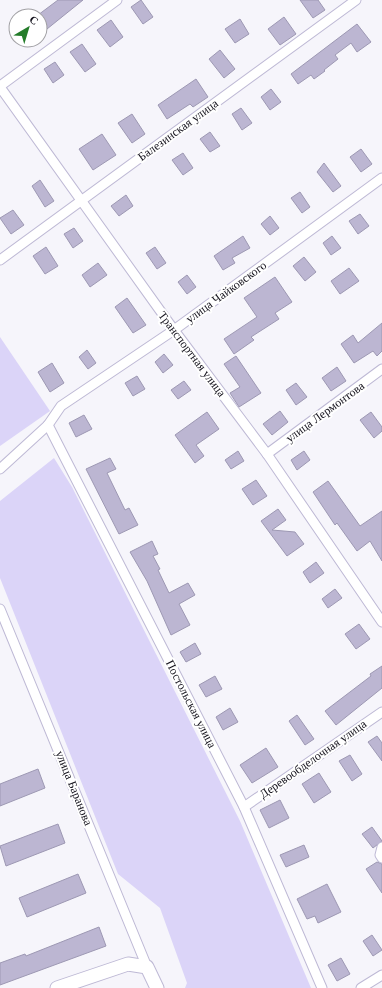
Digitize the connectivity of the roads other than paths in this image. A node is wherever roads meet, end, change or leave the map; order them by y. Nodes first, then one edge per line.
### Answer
1 (117, 0) edge
2 (356, 0) edge
3 (0, 87) edge
4 (382, 178) edge
5 (80, 200) junction
6 (0, 260) edge
7 (174, 330) junction
8 (382, 369) edge
9 (48, 425) junction
10 (267, 454) junction
11 (0, 469) edge
12 (0, 609) edge
13 (382, 622) edge
14 (382, 712) edge
15 (244, 807) junction
16 (382, 847) edge
17 (382, 858) edge
18 (147, 967) junction
19 (382, 976) edge
20 (57, 988) edge
21 (157, 988) edge
22 (322, 988) edge
23 (361, 988) edge

1 - 3 street
2 - 5 street, Балезинская улица
3 - 5 street, Транспортная улица
4 - 7 street, улица Чайковского
5 - 6 street, Балезинская улица
5 - 7 street, Транспортная улица
7 - 9 street, улица Чайковского
7 - 10 street, Транспортная улица
8 - 10 street, улица Лермонтова
9 - 11 street, улица Чайковского
9 - 15 street, Постольская улица
10 - 13 street, Транспортная улица
12 - 18 street, улица Баранова
14 - 15 street, Деревообделочная улица
15 - 22 street, Постольская улица
16 - 17 street
18 - 20 street
18 - 21 street
19 - 23 street

